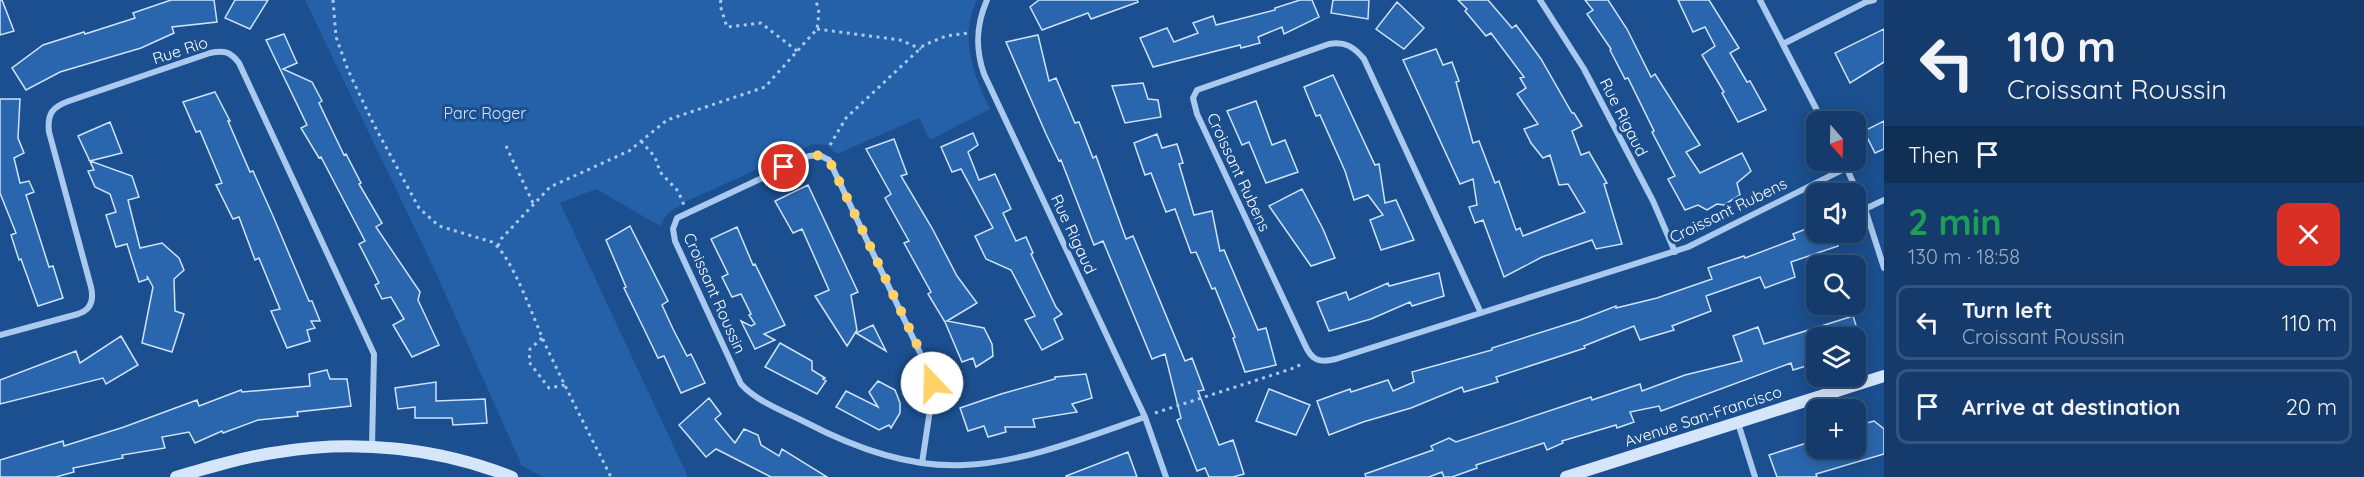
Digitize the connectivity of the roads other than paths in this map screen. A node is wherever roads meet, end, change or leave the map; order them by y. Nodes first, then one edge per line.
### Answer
1 (987, 0) edge
2 (1540, 0) edge
3 (1760, 0) edge
4 (1874, 0) edge
5 (1865, 1) edge
6 (1783, 44) junction
7 (1817, 111) edge
8 (1840, 171) edge
9 (1884, 200) edge
10 (1866, 208) edge
11 (1866, 211) edge
12 (1675, 252) junction
13 (1884, 268) edge
14 (1481, 313) junction
15 (0, 335) edge
16 (1884, 376) edge
17 (1145, 417) junction
18 (1738, 422) junction
19 (372, 446) junction
20 (922, 463) junction
21 (176, 477) edge
22 (512, 477) edge
23 (1166, 477) edge
24 (1566, 477) edge
25 (1755, 477) edge

1 - 17 street, Rue Rigaud
2 - 12 street, Rue Rigaud
3 - 6 street
4 - 5 street
5 - 6 street
6 - 7 street
8 - 12 street, Croissant Rubens
9 - 10 street
11 - 13 street
12 - 14 street, Croissant Rubens
14 - 14 street, Croissant Rubens
15 - 19 street, Rue Rio
16 - 18 street, Avenue San-Francisco
17 - 20 street, Croissant Roussin
17 - 23 street, Rue Rigaud
18 - 24 street, Avenue San-Francisco
18 - 25 street
19 - 21 street
19 - 22 street
20 - 20 street, Croissant Roussin

